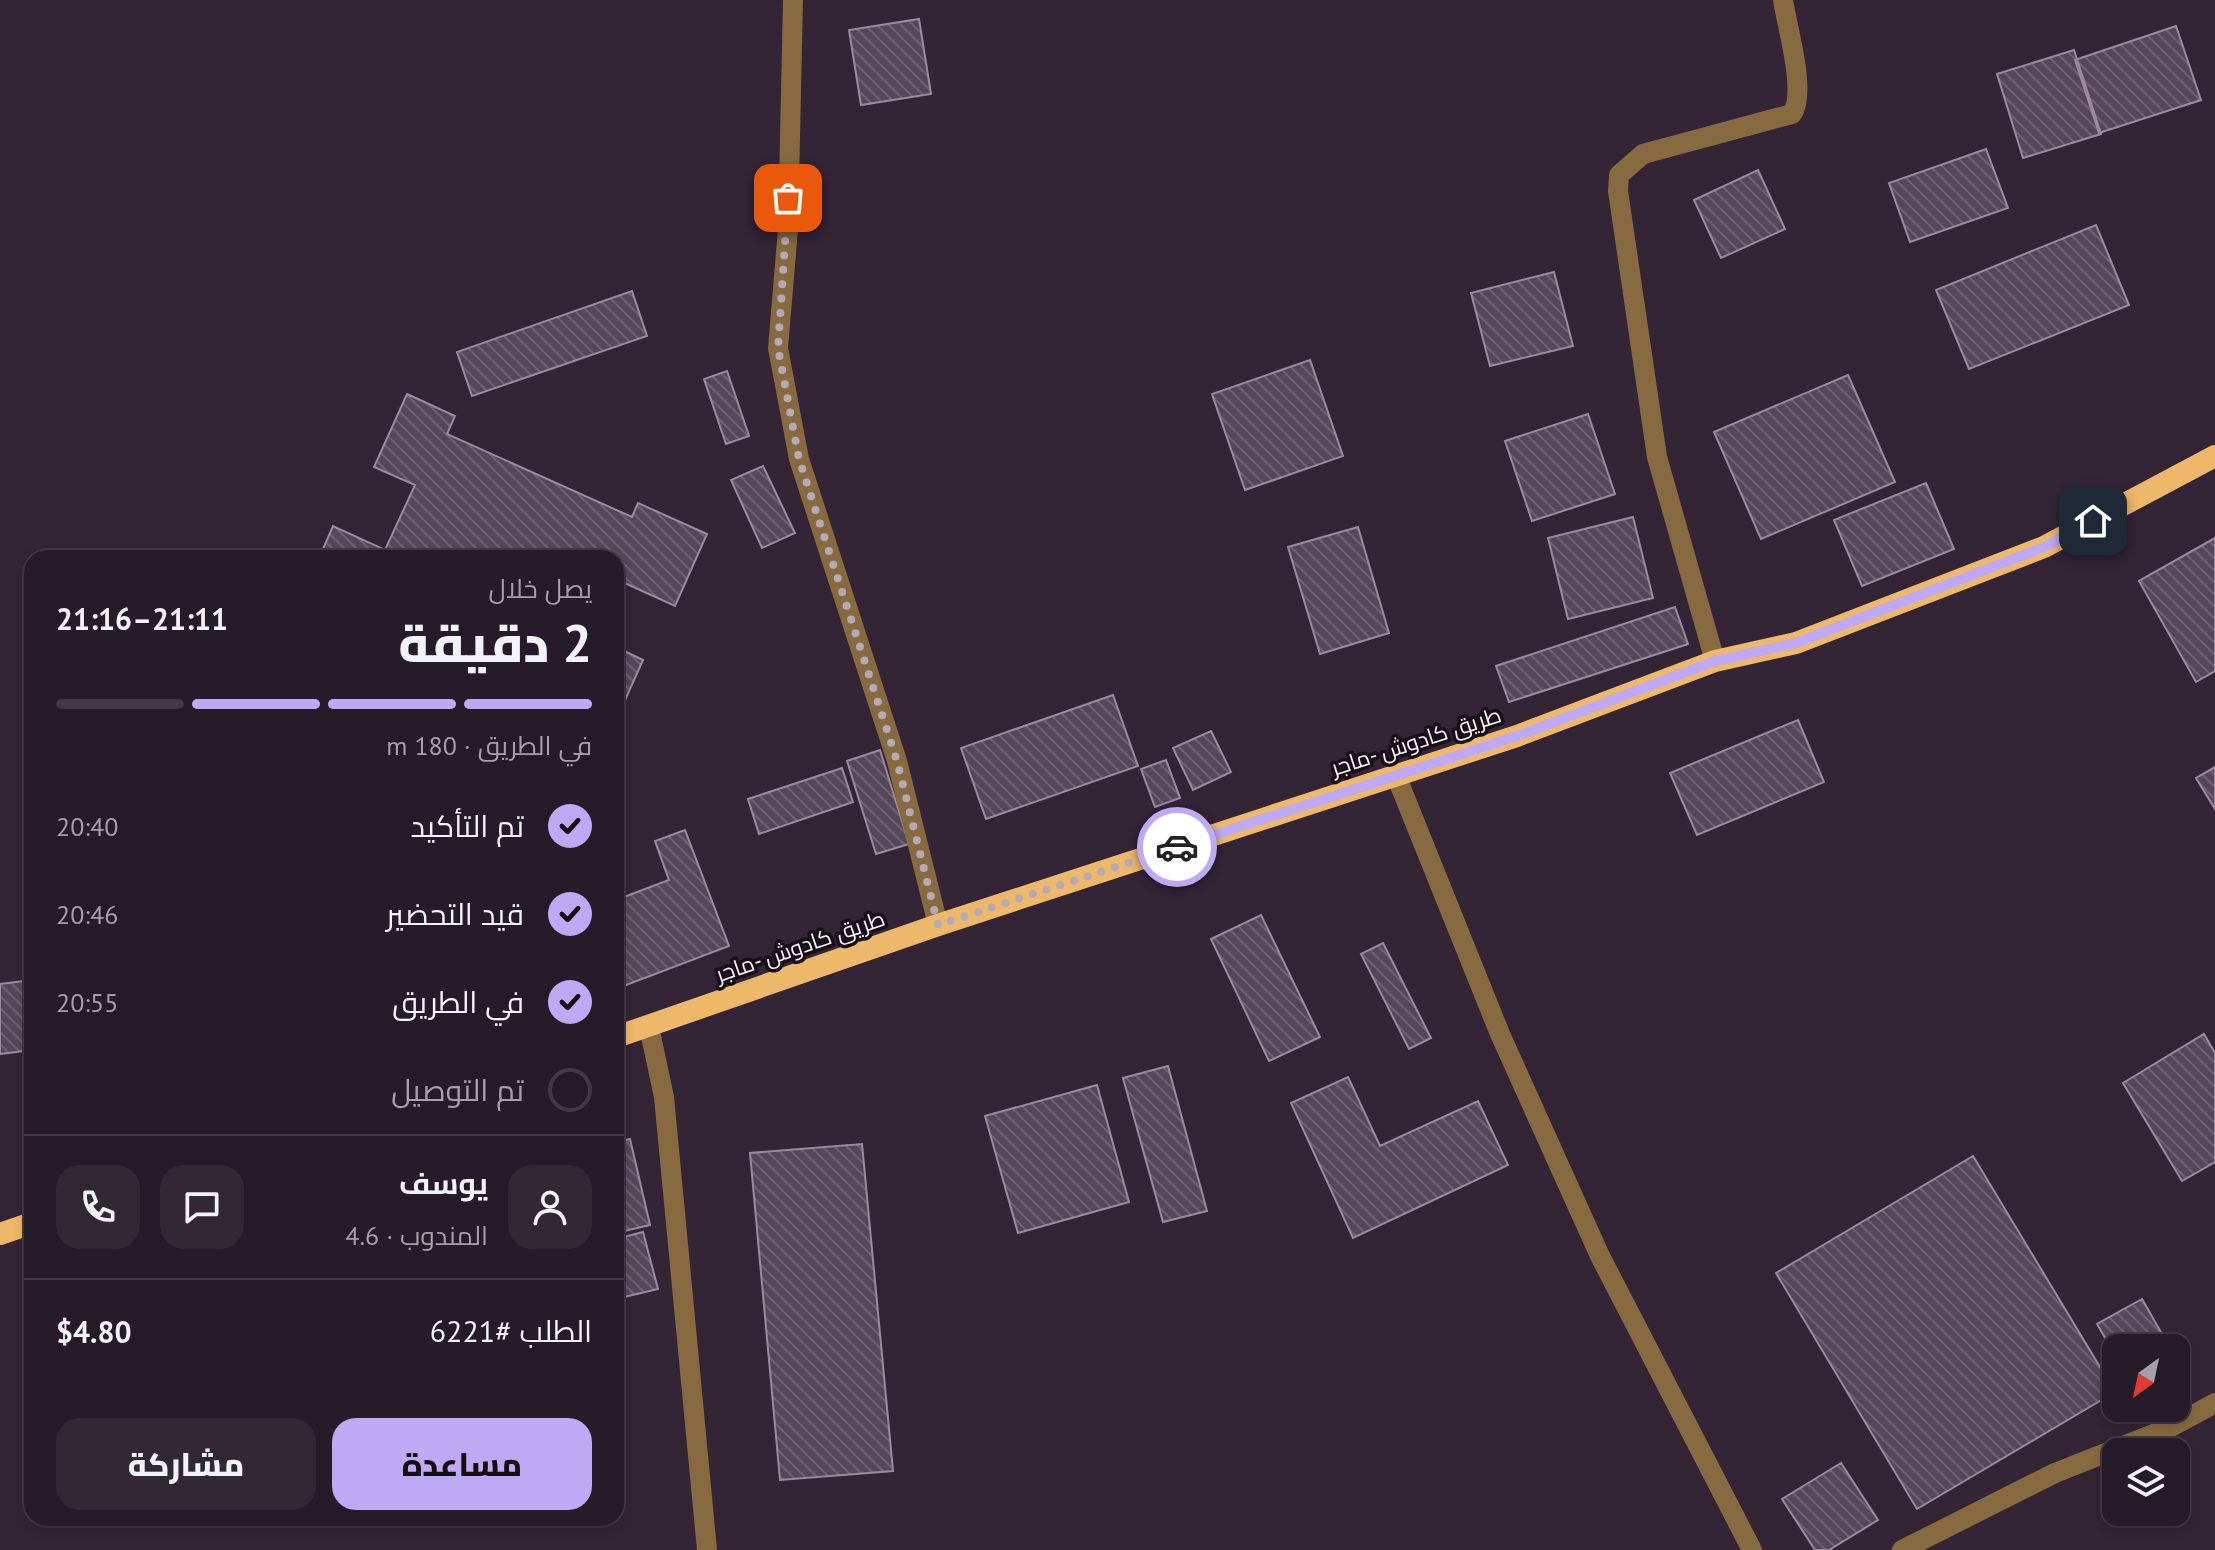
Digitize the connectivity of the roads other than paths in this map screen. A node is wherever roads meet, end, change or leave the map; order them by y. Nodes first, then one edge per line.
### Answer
1 (793, 0) edge
2 (1783, 0) edge
3 (2215, 456) edge
4 (1715, 661) junction
5 (1395, 773) junction
6 (938, 925) junction
7 (649, 1027) junction
8 (624, 1035) edge
9 (24, 1226) edge
10 (0, 1234) edge
11 (2215, 1403) edge
12 (707, 1550) edge
13 (1752, 1550) edge
14 (1902, 1550) edge

1 - 6 street
2 - 4 street
3 - 4 highway, طريق كادوش -ماجر
4 - 5 highway, طريق كادوش -ماجر
5 - 6 highway, طريق كادوش -ماجر
5 - 13 street
6 - 7 highway, طريق كادوش -ماجر
7 - 8 highway, طريق كادوش -ماجر
7 - 12 street
9 - 10 highway
11 - 14 street

